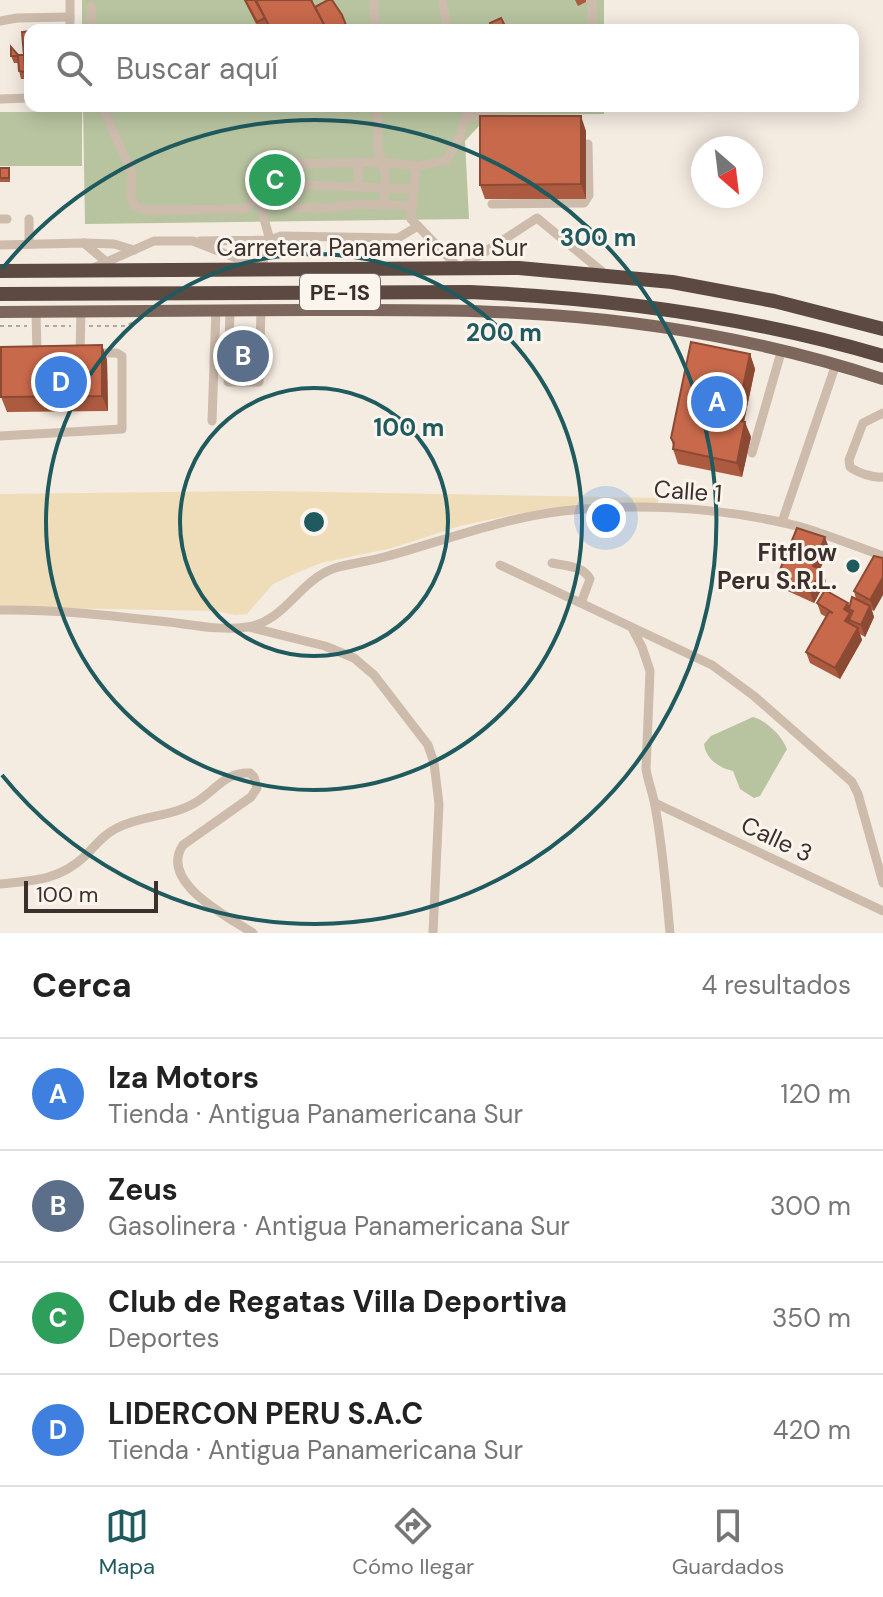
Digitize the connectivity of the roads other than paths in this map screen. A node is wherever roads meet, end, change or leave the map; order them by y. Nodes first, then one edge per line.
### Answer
1 (70, 0) edge
2 (374, 0) edge
3 (442, 0) edge
4 (592, 0) edge
5 (91, 6) dead end
6 (70, 17) junction
7 (0, 21) edge
8 (70, 24) edge
9 (91, 24) edge
10 (375, 24) edge
11 (447, 24) edge
12 (592, 24) edge
13 (24, 98) edge
14 (0, 99) edge
15 (105, 112) edge
16 (377, 112) edge
17 (467, 112) edge
18 (485, 112) edge
19 (466, 119) junction
20 (588, 144) dead end
21 (358, 162) junction
22 (383, 162) junction
23 (416, 166) junction
24 (359, 186) junction
25 (385, 186) junction
26 (265, 187) junction
27 (412, 189) junction
28 (258, 197) junction
29 (538, 203) junction
30 (384, 204) junction
31 (492, 204) dead end
32 (411, 206) junction
33 (297, 208) dead end
34 (537, 218) junction
35 (29, 219) dead end
36 (418, 226) junction
37 (270, 240) junction
38 (193, 241) junction
39 (84, 243) junction
40 (29, 244) junction
41 (0, 245) edge
42 (134, 250) junction
43 (111, 266) junction
44 (261, 268) junction
45 (459, 268) junction
46 (0, 271) edge
47 (605, 274) junction
48 (0, 294) edge
49 (216, 310) junction
50 (230, 310) junction
51 (261, 310) junction
52 (36, 311) junction
53 (81, 311) junction
54 (0, 312) edge
55 (883, 329) edge
56 (782, 349) junction
57 (25, 353) edge
58 (37, 353) junction
59 (51, 353) edge
60 (66, 353) edge
61 (80, 353) junction
62 (883, 356) edge
63 (836, 364) junction
64 (883, 379) edge
65 (883, 413) edge
66 (212, 421) dead end
67 (0, 436) edge
68 (752, 453) dead end
69 (883, 477) edge
70 (782, 522) junction
71 (883, 556) edge
72 (552, 563) dead end
73 (500, 565) dead end
74 (581, 603) junction
75 (0, 610) edge
76 (281, 613) junction
77 (249, 627) junction
78 (632, 628) junction
79 (287, 636) junction
80 (655, 803) junction
81 (883, 883) edge
82 (0, 884) edge
83 (883, 911) edge
84 (253, 933) edge
85 (433, 933) edge
86 (670, 933) edge

1 - 6 street
2 - 10 street
3 - 11 street
4 - 12 street
5 - 9 street
6 - 7 street
6 - 8 street
13 - 14 street
15 - 28 street
16 - 22 street
17 - 19 street
18 - 19 street
19 - 23 street
20 - 29 street
21 - 22 street
21 - 24 street
21 - 26 street
22 - 23 street
22 - 25 street
23 - 27 street
24 - 25 street
24 - 26 street
25 - 27 street
25 - 30 street
26 - 28 street
27 - 32 street
28 - 37 street
29 - 31 street
29 - 34 street
30 - 32 street
30 - 33 street
32 - 36 street
34 - 45 street
34 - 47 street
35 - 40 street
36 - 37 street
36 - 45 street
37 - 38 street
37 - 44 street
38 - 42 street
38 - 44 street
39 - 40 street
39 - 42 street
39 - 43 street
40 - 41 street
42 - 43 street
43 - 44 highway, Carretera Panamericana Sur / PE-1S
43 - 46 highway, Carretera Panamericana Sur / PE-1S
44 - 45 highway, Carretera Panamericana Sur / PE-1S
45 - 47 highway, Carretera Panamericana Sur / PE-1S
47 - 55 highway, Carretera Panamericana Sur / PE-1S
48 - 62 highway, Carretera Panamericana Sur / PE-1S
49 - 50 main road
49 - 53 main road
49 - 66 street
50 - 51 main road
50 - 51 street
51 - 56 main road
52 - 53 main road
52 - 54 main road
52 - 58 street
53 - 61 street
56 - 63 main road
56 - 68 street
57 - 58 street
58 - 59 street
60 - 61 street
61 - 67 street
63 - 64 main road
63 - 70 street
65 - 69 street
70 - 71 street, Calle 1
70 - 76 street, Calle 1
72 - 74 street
73 - 74 street
74 - 78 street
75 - 77 street
76 - 77 street
76 - 79 street
77 - 79 street
78 - 80 street
78 - 81 street
79 - 85 street
80 - 83 street, Calle 3
80 - 86 street
82 - 84 street

